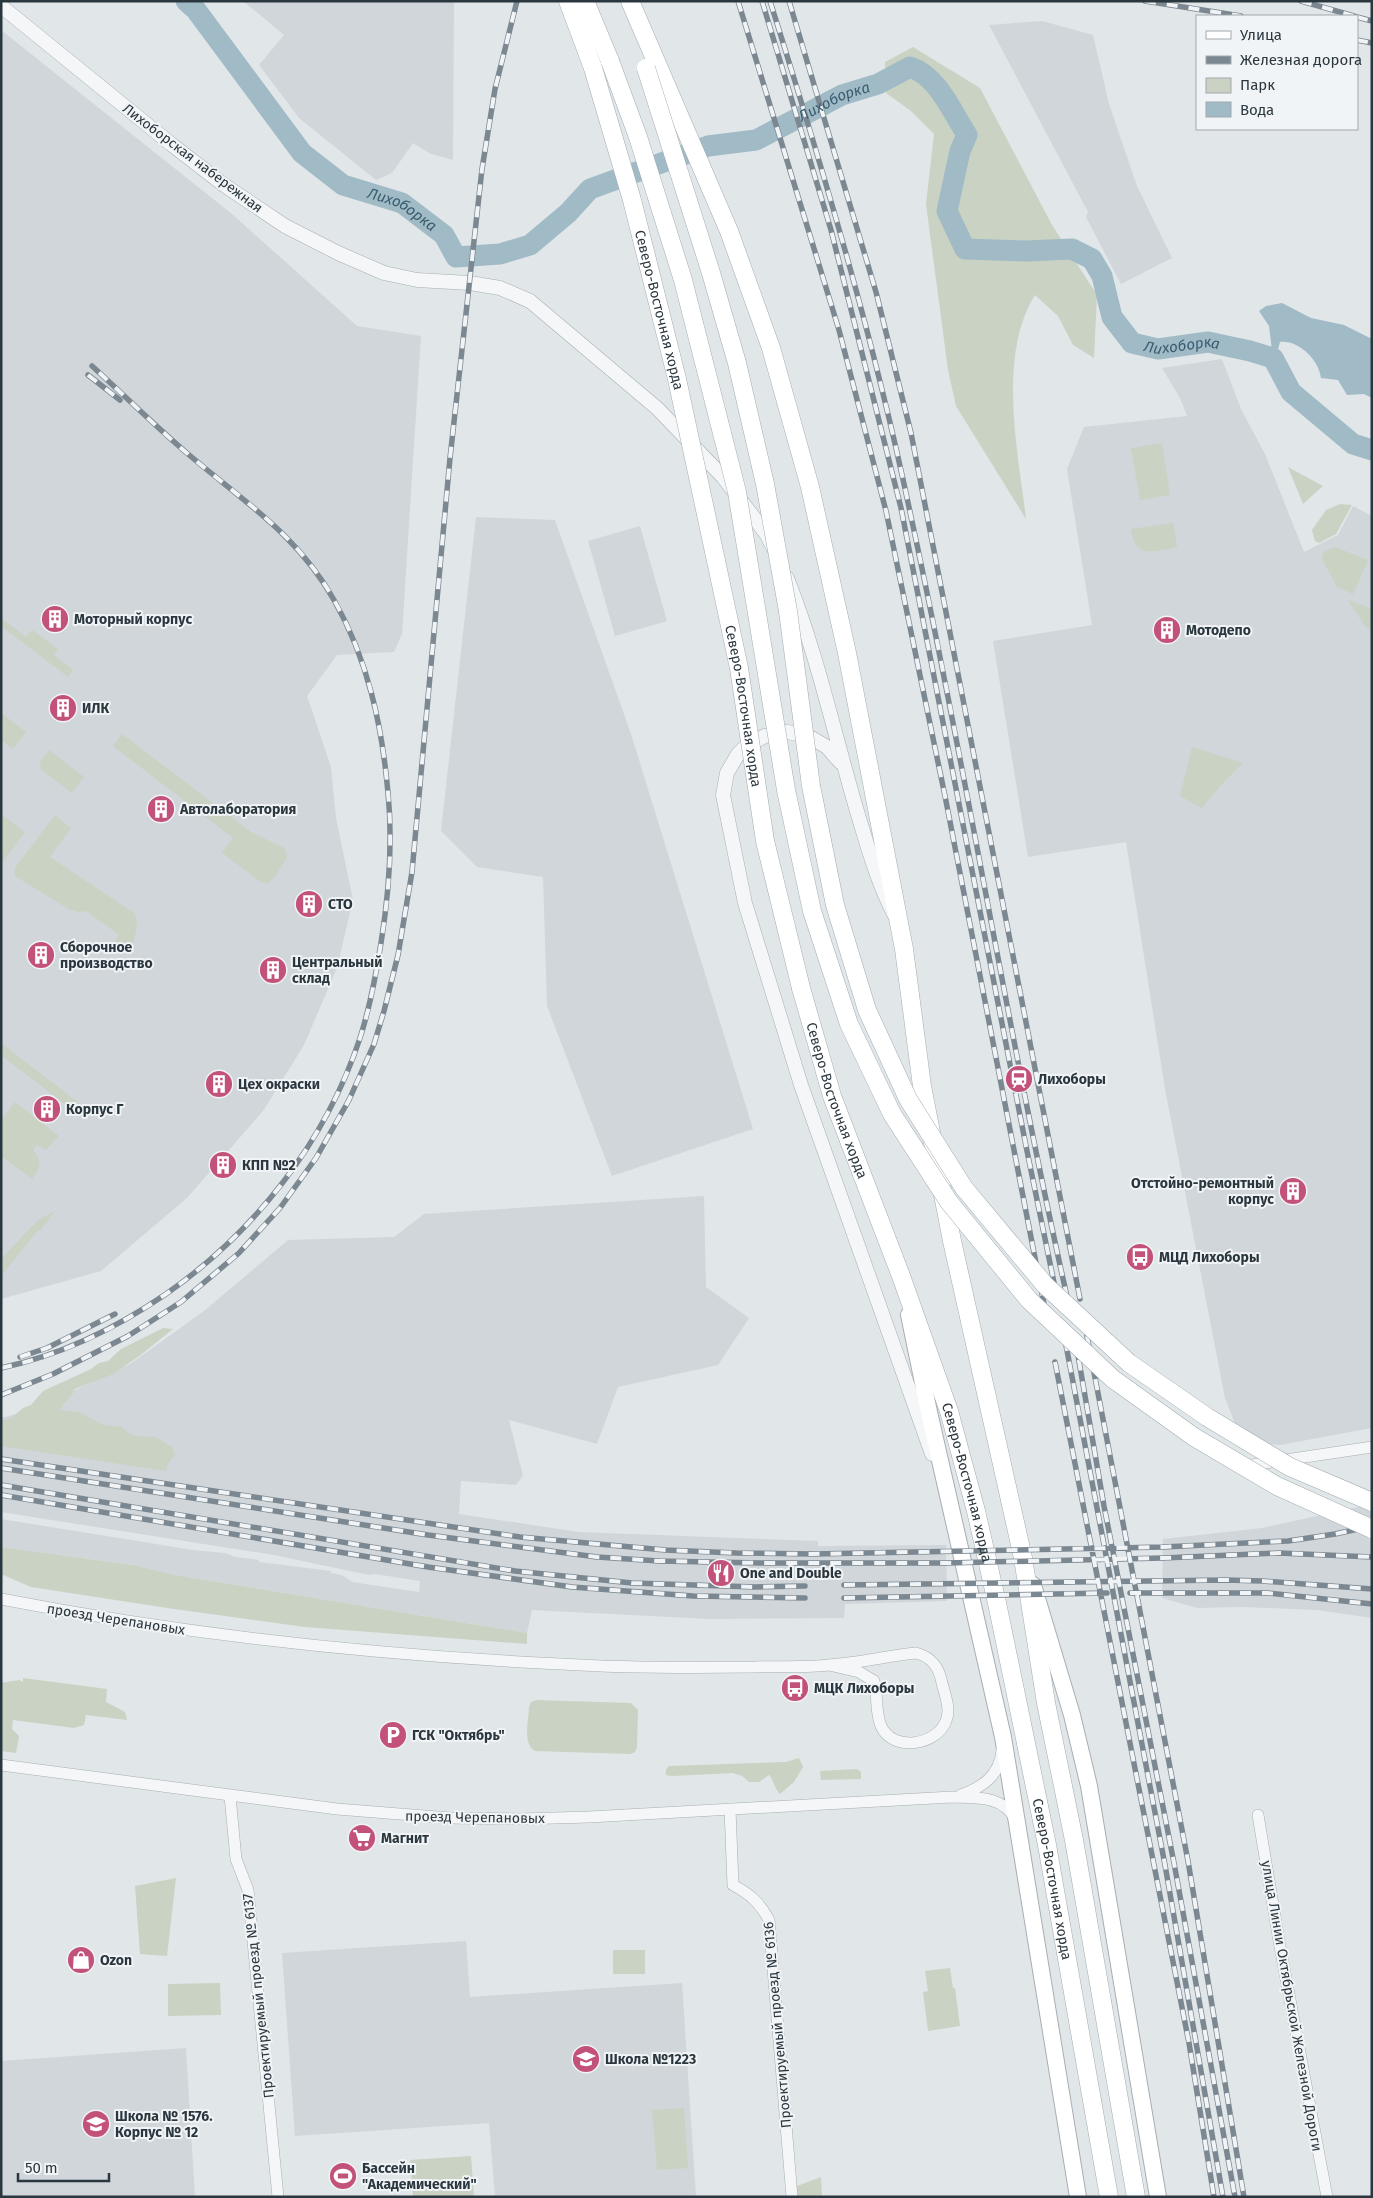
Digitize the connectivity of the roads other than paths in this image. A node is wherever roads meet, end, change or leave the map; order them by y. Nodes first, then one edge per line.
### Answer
1 (568, 1) edge
2 (585, 1) edge
3 (620, 1) edge
4 (630, 1) edge
5 (1, 6) edge
6 (652, 66) junction
7 (846, 774) junction
8 (899, 925) junction
9 (901, 1276) junction
10 (1372, 1447) edge
11 (1245, 1466) dead end
12 (1372, 1502) edge
13 (955, 1522) junction
14 (1372, 1529) edge
15 (1023, 1558) junction
16 (1, 1599) edge
17 (829, 1665) junction
18 (1003, 1738) junction
19 (1, 1765) edge
20 (230, 1796) junction
21 (952, 1797) junction
22 (730, 1809) junction
23 (1258, 1814) dead end
24 (1018, 1824) junction
25 (1135, 2190) edge
26 (1108, 2192) edge
27 (278, 2197) edge
28 (792, 2197) edge
29 (1078, 2197) edge
30 (1158, 2197) edge
31 (1327, 2197) edge

1 - 9 main road, Северо-Восточная хорда, bridge
2 - 14 main road, Северо-Восточная хорда, bridge
3 - 6 main road, Северо-Восточная хорда
4 - 6 main road, Северо-Восточная хорда
5 - 7 street, Лихоборская набережная
6 - 8 main road, Северо-Восточная хорда
6 - 12 main road, Северо-Восточная хорда, bridge
7 - 8 street
7 - 13 street
8 - 15 main road, Северо-Восточная хорда
9 - 13 main road
9 - 26 main road, Северо-Восточная хорда
10 - 11 street
13 - 18 main road
15 - 25 main road, Северо-Восточная хорда
15 - 30 main road
16 - 17 street, проезд Черепановых
17 - 17 street
18 - 21 street, проезд Черепановых
18 - 24 main road
19 - 20 street, проезд Черепановых
20 - 22 street, проезд Черепановых
20 - 27 street, Проектируемый проезд № 6137
21 - 22 street, проезд Черепановых
21 - 24 street, проезд Черепановых
22 - 28 street, Проектируемый проезд № 6136
23 - 31 street, улица Линии Октябрьской Железной Дороги
24 - 29 main road

